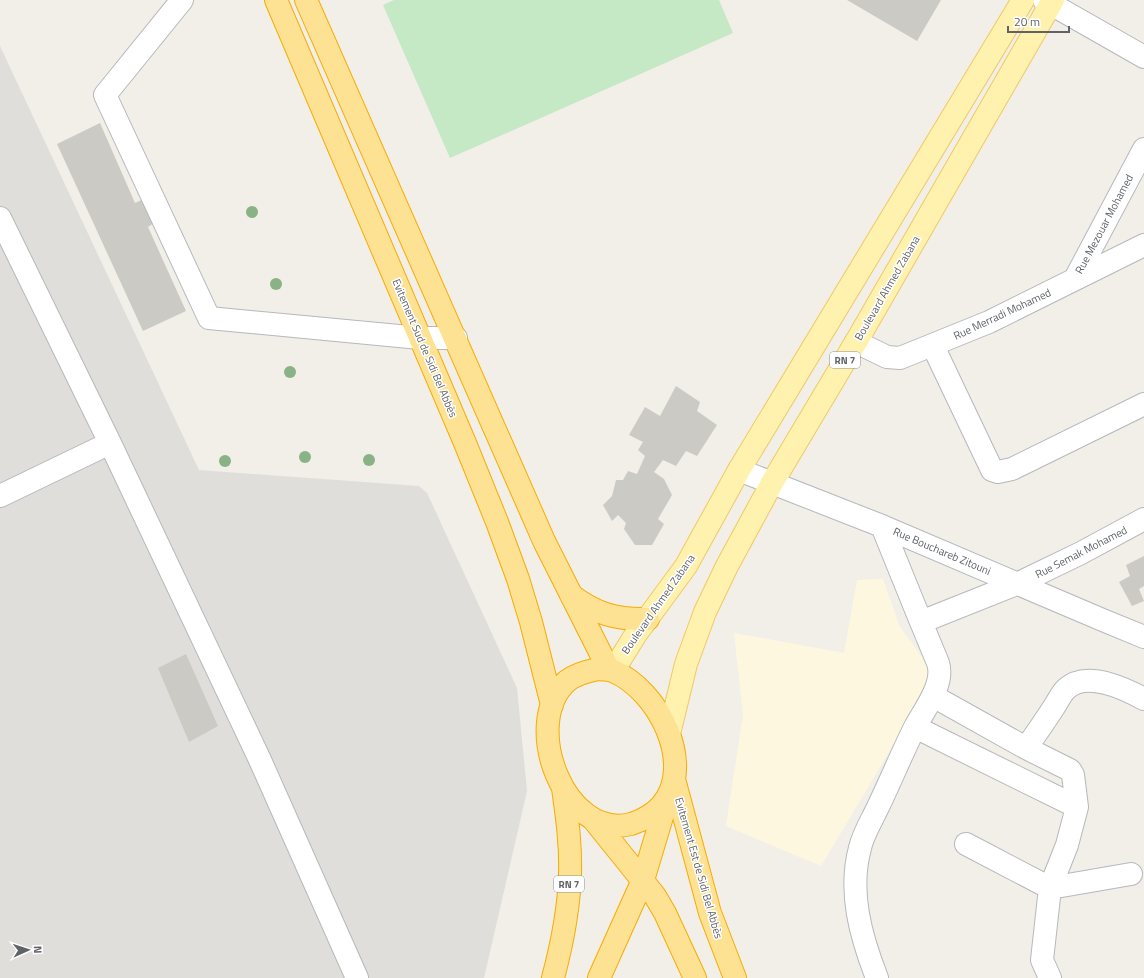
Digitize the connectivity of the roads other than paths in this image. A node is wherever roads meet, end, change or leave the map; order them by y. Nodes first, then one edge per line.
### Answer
1 (182, 0) edge
2 (276, 0) edge
3 (306, 0) edge
4 (1022, 0) edge
5 (1049, 1) edge
6 (1144, 57) edge
7 (1144, 149) edge
8 (0, 218) edge
9 (1144, 245) edge
10 (866, 258) junction
11 (896, 274) junction
12 (1075, 279) junction
13 (420, 338) junction
14 (456, 338) junction
15 (856, 342) junction
16 (933, 346) junction
17 (783, 397) junction
18 (1144, 404) edge
19 (814, 413) junction
20 (110, 443) junction
21 (739, 470) junction
22 (772, 483) junction
23 (0, 496) edge
24 (1144, 520) edge
25 (882, 526) junction
26 (1018, 583) junction
27 (570, 594) junction
28 (648, 619) junction
29 (920, 622) junction
30 (1144, 637) edge
31 (611, 671) junction
32 (933, 696) junction
33 (1144, 699) edge
34 (552, 705) junction
35 (916, 727) junction
36 (669, 734) junction
37 (1026, 748) junction
38 (563, 788) junction
39 (671, 788) junction
40 (1077, 807) junction
41 (593, 819) junction
42 (966, 844) dead end
43 (1131, 874) dead end
44 (643, 880) junction
45 (1050, 888) junction
46 (357, 978) edge
47 (553, 978) edge
48 (599, 978) edge
49 (695, 978) edge
50 (735, 978) edge
51 (877, 978) edge
52 (1050, 978) edge

1 - 13 street
2 - 13 highway, Evitement Sud de Sidi Bel Abbès
3 - 14 highway
4 - 10 main road, Boulevard Ahmed Zabana
5 - 6 street
5 - 11 main road, Boulevard Ahmed Zabana / RN 7
7 - 12 street, Rue Mezouar Mohamed
8 - 20 street
9 - 12 street, Rue Merradi Mohamed
10 - 11 main road
10 - 17 main road, Boulevard Ahmed Zabana
11 - 15 main road, Boulevard Ahmed Zabana / RN 7
12 - 16 street, Rue Merradi Mohamed
13 - 14 street
13 - 34 highway, Evitement Sud de Sidi Bel Abbès
14 - 27 highway
15 - 16 street, Rue Merradi Mohamed
15 - 19 main road, Boulevard Ahmed Zabana / RN 7
16 - 18 street
17 - 19 main road
17 - 21 main road, Boulevard Ahmed Zabana
19 - 22 main road, Boulevard Ahmed Zabana / RN 7
20 - 23 street
20 - 46 street
21 - 22 street, Rue Bouchareb Zitouni
21 - 28 main road, Boulevard Ahmed Zabana
22 - 25 street, Rue Bouchareb Zitouni
22 - 36 main road, Boulevard Ahmed Zabana / RN 7
24 - 26 street, Rue Semak Mohamed
25 - 26 street, Rue Bouchareb Zitouni
25 - 29 street
26 - 29 street, Rue Semak Mohamed
26 - 30 street, Rue Bouchareb Zitouni
27 - 28 highway
27 - 31 highway
28 - 31 main road, Boulevard Ahmed Zabana
29 - 32 street
31 - 34 highway
31 - 36 highway
32 - 35 street
32 - 37 street
33 - 37 street
34 - 38 highway
35 - 40 street
35 - 51 street
36 - 39 highway
37 - 40 street
38 - 41 highway
38 - 47 highway, RN 7
39 - 41 highway
39 - 44 highway
39 - 50 highway, Evitement Est de Sidi Bel Abbès
40 - 45 street
41 - 44 highway
42 - 45 street
43 - 45 street
44 - 48 highway
44 - 49 highway
45 - 52 street

